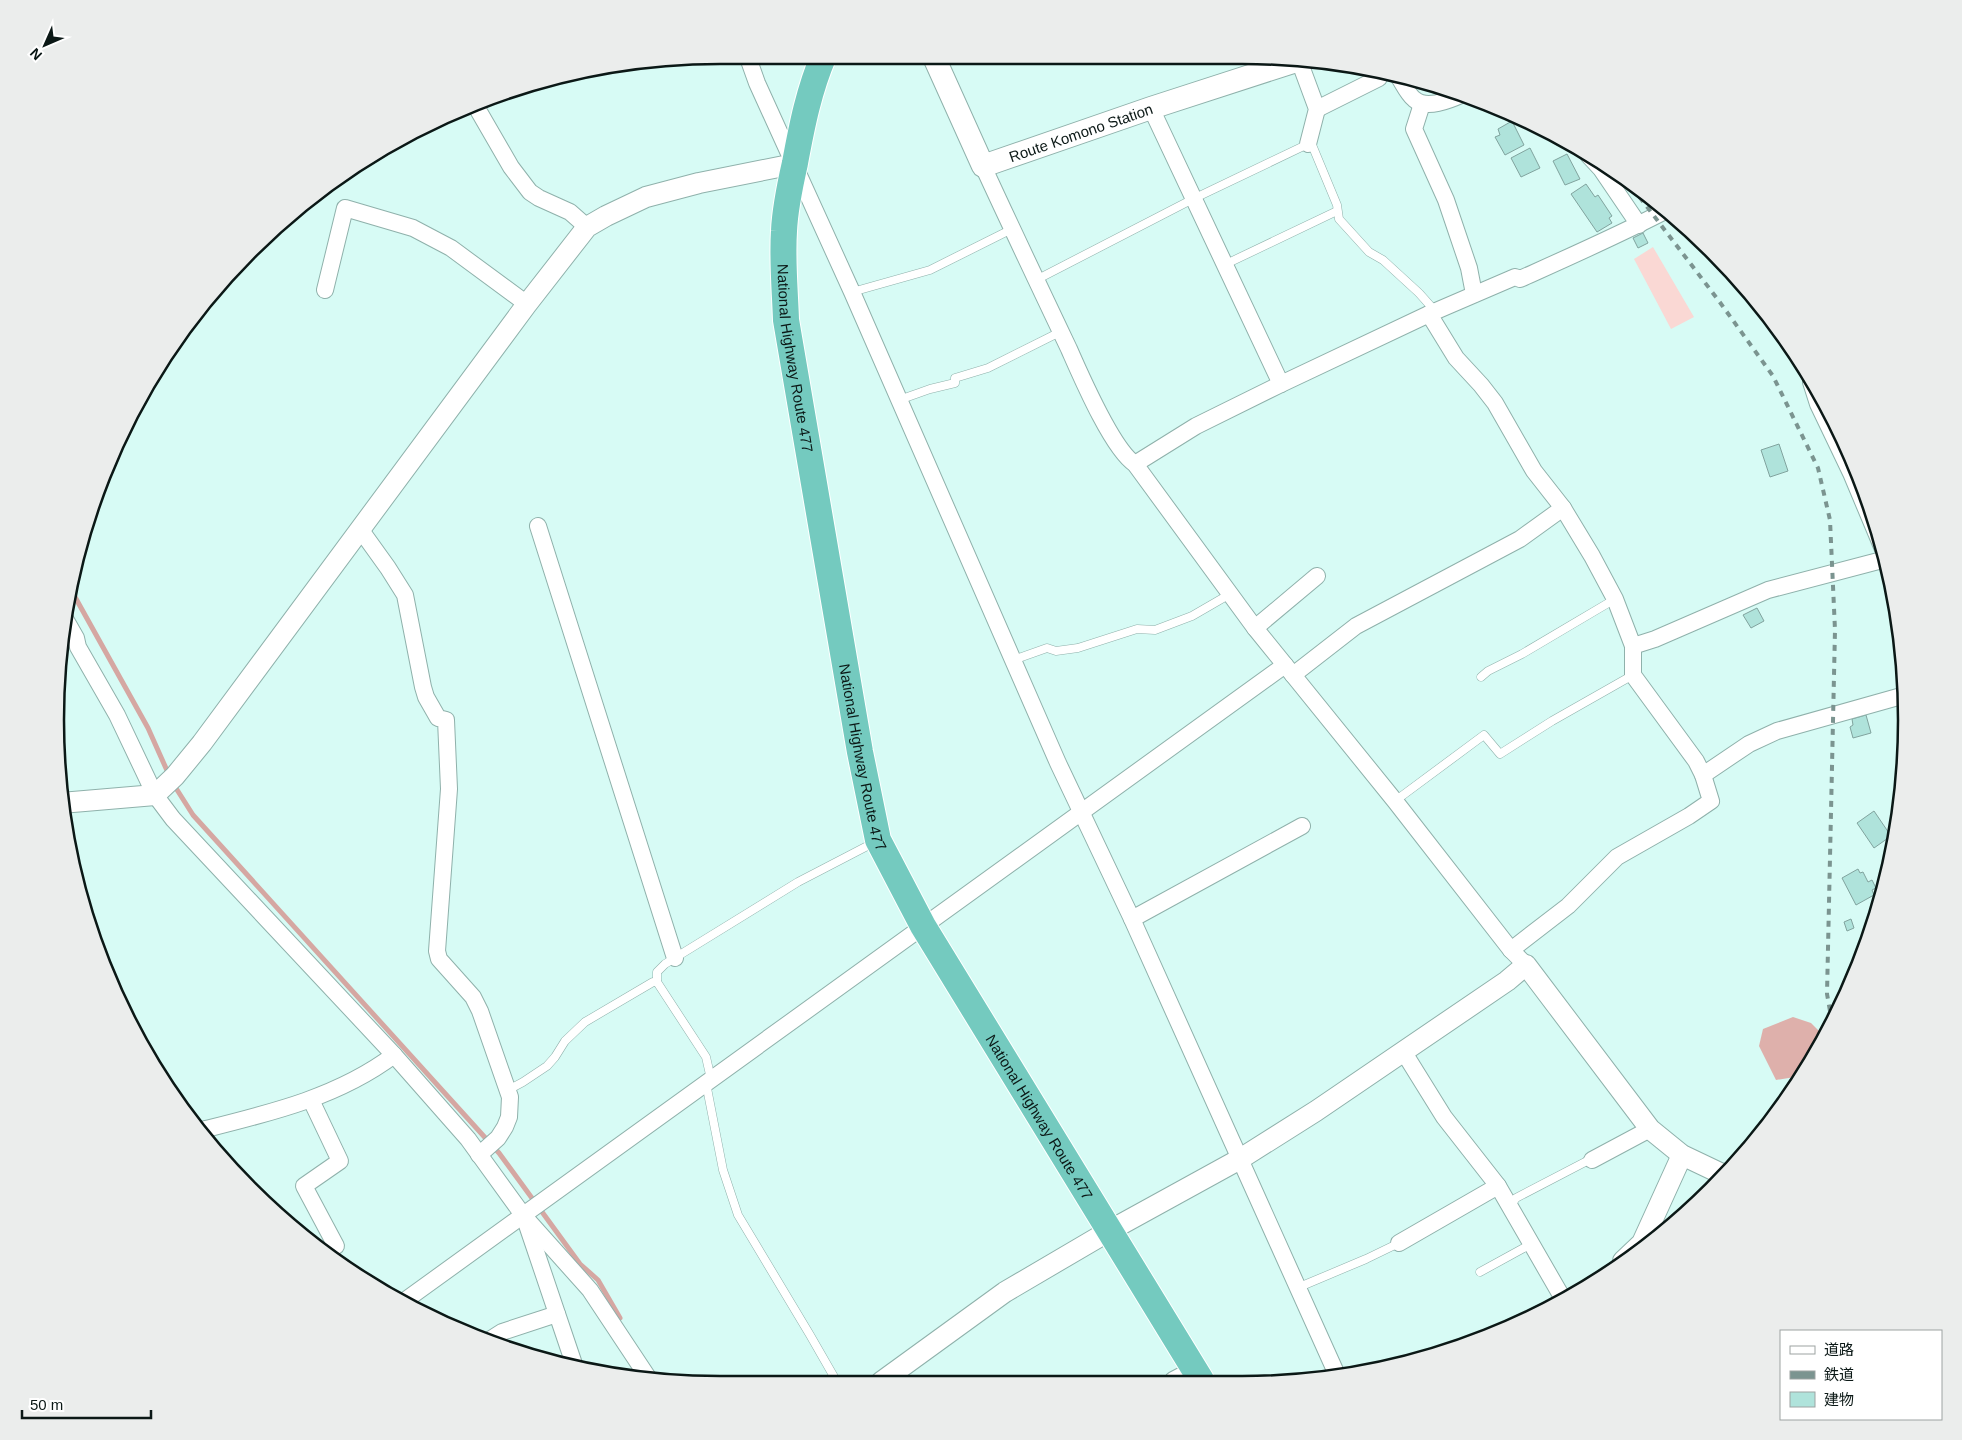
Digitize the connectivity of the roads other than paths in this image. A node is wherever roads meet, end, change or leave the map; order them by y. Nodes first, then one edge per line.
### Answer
1 (750, 64) edge
2 (820, 64) edge
3 (937, 64) edge
4 (1285, 65) edge
5 (1301, 67) edge
6 (1379, 78) dead end
7 (1403, 84) edge
8 (1451, 98) edge
9 (1422, 104) junction
10 (1151, 108) junction
11 (1317, 109) junction
12 (478, 110) edge
13 (1309, 141) junction
14 (794, 164) junction
15 (983, 166) junction
16 (1603, 171) edge
17 (1193, 199) junction
18 (1337, 211) junction
19 (1659, 214) edge
20 (1639, 225) junction
21 (587, 227) junction
22 (1012, 229) junction
23 (1224, 265) junction
24 (1036, 280) junction
25 (325, 290) dead end
26 (852, 292) junction
27 (1474, 294) junction
28 (527, 304) junction
29 (1432, 312) junction
30 (1060, 332) junction
31 (1281, 384) junction
32 (899, 400) junction
33 (1827, 422) edge
34 (1837, 443) edge
35 (1135, 464) junction
36 (1563, 508) junction
37 (538, 526) dead end
38 (360, 529) junction
39 (1879, 561) edge
40 (1317, 576) dead end
41 (1230, 594) junction
42 (1615, 598) junction
43 (70, 628) edge
44 (1255, 628) junction
45 (1633, 646) junction
46 (1013, 660) junction
47 (1289, 670) junction
48 (1633, 675) junction
49 (1480, 677) dead end
50 (1897, 697) edge
51 (1703, 775) junction
52 (164, 787) junction
53 (1395, 801) junction
54 (69, 802) edge
55 (1081, 810) junction
56 (1302, 826) dead end
57 (878, 840) junction
58 (1132, 919) junction
59 (923, 926) junction
60 (1511, 950) junction
61 (675, 958) junction
62 (1526, 965) junction
63 (657, 982) junction
64 (1403, 1051) junction
65 (394, 1055) junction
66 (708, 1081) junction
67 (508, 1090) junction
68 (311, 1100) junction
69 (207, 1129) edge
70 (1650, 1129) junction
71 (482, 1153) junction
72 (1682, 1155) junction
73 (1240, 1159) junction
74 (1592, 1160) joint
75 (1717, 1172) edge
76 (1498, 1186) junction
77 (1510, 1206) junction
78 (526, 1214) junction
79 (1109, 1231) junction
80 (1649, 1235) edge
81 (1399, 1243) joint
82 (1531, 1244) junction
83 (336, 1246) dead end
84 (1480, 1272) dead end
85 (1297, 1288) junction
86 (1560, 1294) edge
87 (409, 1298) edge
88 (557, 1314) junction
89 (496, 1336) edge
90 (572, 1359) edge
91 (1335, 1370) edge
92 (644, 1372) edge
93 (834, 1376) edge
94 (889, 1376) edge
95 (1188, 1376) edge

1 - 14 street
2 - 14 highway, National Highway Route 477
3 - 15 main road
4 - 10 main road, Route Komono Station
5 - 11 street
6 - 11 street
7 - 9 street
8 - 9 street
9 - 27 street
10 - 15 main road, Route Komono Station
10 - 17 street
11 - 13 street
12 - 21 street
13 - 17 lane
13 - 18 lane
14 - 21 street
14 - 26 street
14 - 57 highway, National Highway Route 477
15 - 22 street
16 - 20 street
17 - 23 street
17 - 24 lane
18 - 23 lane
18 - 29 lane
19 - 20 street
20 - 27 street
21 - 28 street
22 - 24 street
22 - 26 lane
23 - 31 street
24 - 30 street
25 - 28 street
26 - 32 street
27 - 29 street
28 - 38 street
29 - 31 street
29 - 36 street
30 - 32 lane
30 - 35 street
31 - 35 street
32 - 46 street
33 - 34 street
35 - 41 street
36 - 42 street
36 - 47 street
37 - 61 street
38 - 52 street
38 - 67 street
39 - 45 street
40 - 44 street
41 - 44 street
41 - 46 lane
42 - 45 street
42 - 49 lane
43 - 52 street
44 - 47 street
45 - 48 street
46 - 55 street
47 - 53 street
47 - 55 street
48 - 51 street
48 - 53 lane
50 - 51 street
51 - 60 street
52 - 54 street
52 - 65 street
53 - 60 street
55 - 58 street
55 - 59 street
56 - 58 street
57 - 59 highway, National Highway Route 477
57 - 61 lane
58 - 73 street
59 - 66 street
59 - 79 highway, National Highway Route 477
60 - 62 street
61 - 63 lane
62 - 64 street
62 - 70 street
63 - 66 lane
63 - 67 lane
64 - 73 street
64 - 76 street
65 - 68 street
65 - 71 street
66 - 78 street
66 - 93 lane
67 - 71 street
68 - 69 street
68 - 83 street
70 - 72 street
70 - 74 street
71 - 78 street
72 - 75 street
72 - 80 street
73 - 79 street
73 - 85 street
74 - 77 lane
76 - 77 street
76 - 81 street
77 - 82 street
78 - 87 street
78 - 88 street
78 - 92 street
79 - 94 street
79 - 95 highway, National Highway Route 477
81 - 85 lane
82 - 84 lane
82 - 86 street
85 - 91 street
88 - 89 street
88 - 90 street

